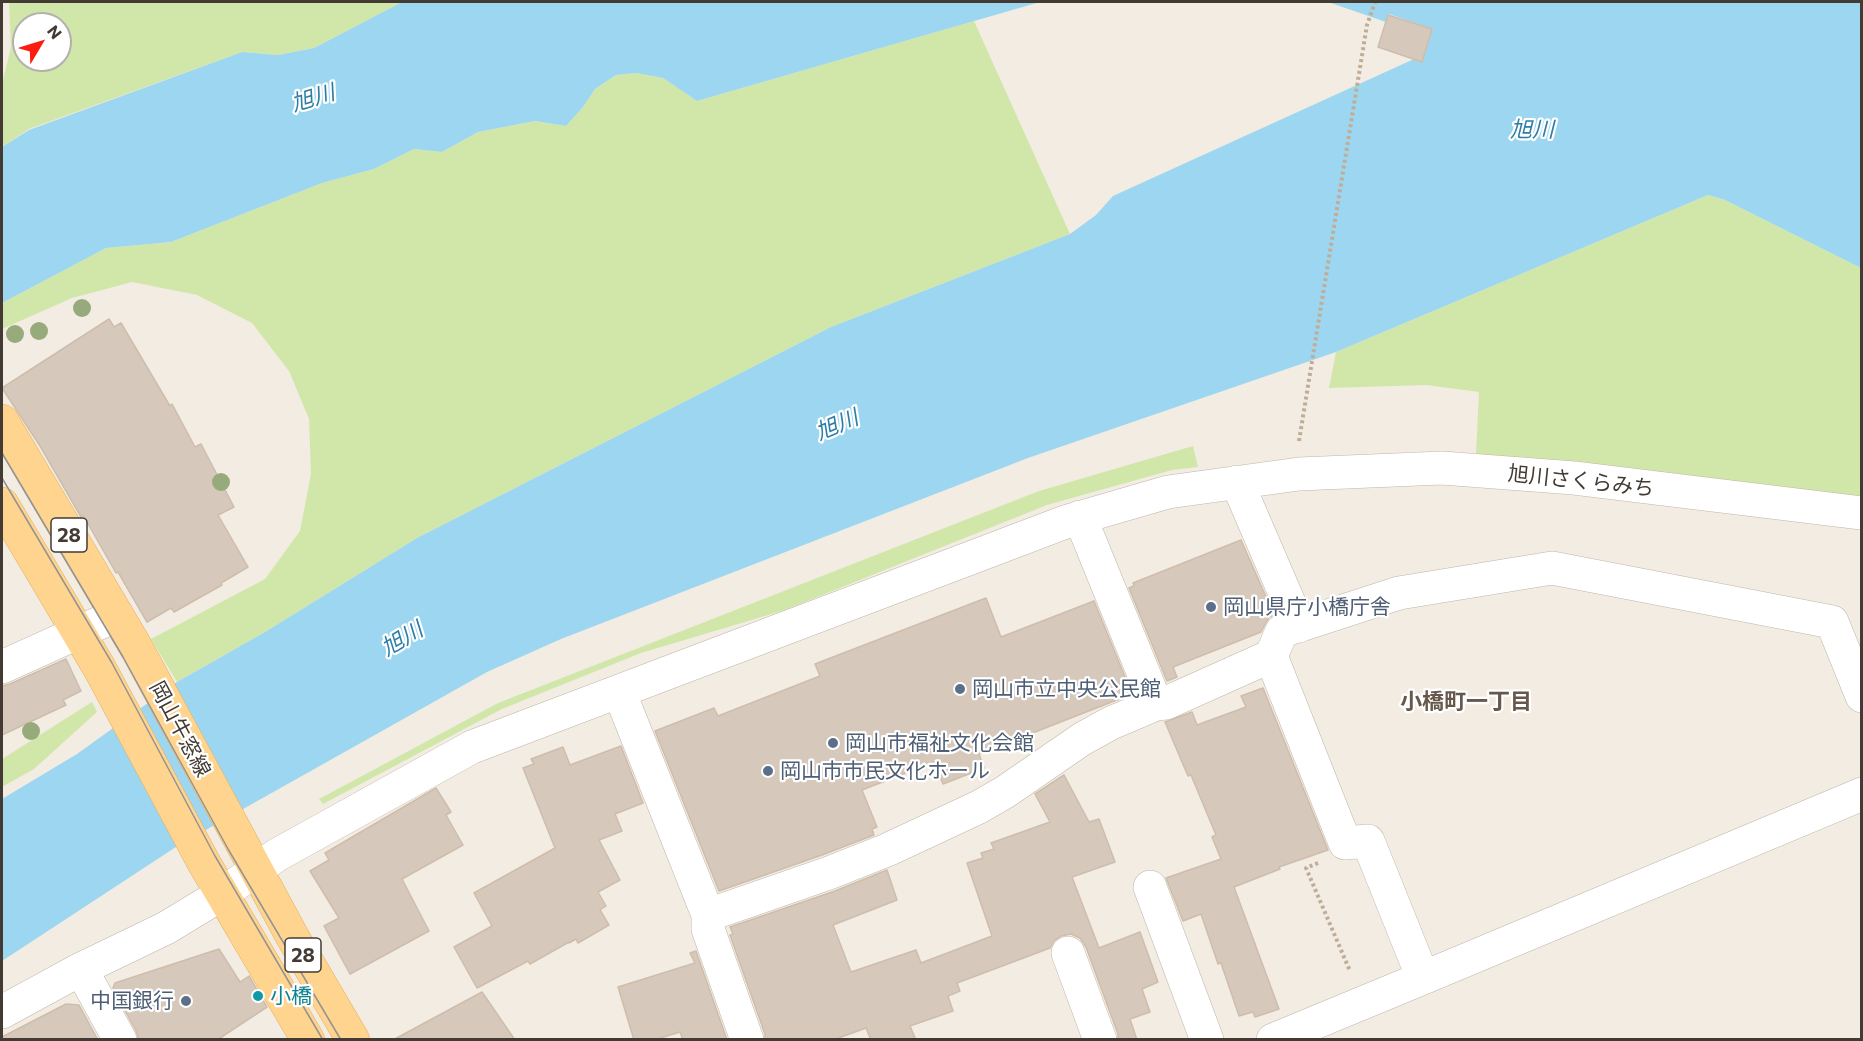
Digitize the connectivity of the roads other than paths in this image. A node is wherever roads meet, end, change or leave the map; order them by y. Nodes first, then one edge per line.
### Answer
1 (2, 421) edge
2 (1237, 482) junction
3 (2, 504) edge
4 (1862, 513) edge
5 (1080, 517) junction
6 (117, 615) junction
7 (1299, 626) junction
8 (79, 633) junction
9 (1271, 656) junction
10 (2, 667) edge
11 (619, 692) junction
12 (1862, 696) edge
13 (1156, 704) junction
14 (1862, 794) edge
15 (248, 856) junction
16 (1150, 887) dead end
17 (222, 894) junction
18 (708, 915) junction
19 (1068, 953) dead end
20 (81, 969) junction
21 (1423, 978) junction
22 (2, 1012) edge
23 (120, 1040) edge
24 (308, 1040) edge
25 (353, 1040) edge
26 (747, 1040) edge
27 (1100, 1040) edge
28 (1208, 1040) edge
29 (1273, 1040) edge

1 - 6 main road, 岡山牛窓線 / 28
2 - 4 street, 旭川さくらみち
2 - 5 street, 旭川さくらみち
2 - 7 street
3 - 8 main road, 岡山牛窓線 / 28
5 - 11 street, 旭川さくらみち
5 - 13 street
6 - 8 street
6 - 15 main road, 岡山牛窓線 / 28
7 - 9 street
7 - 12 street
8 - 10 street
8 - 17 main road, 岡山牛窓線 / 28
9 - 13 street
9 - 21 street
11 - 15 street, 旭川さくらみち
11 - 18 street
13 - 18 street
14 - 21 street
15 - 17 street, 旭川さくらみち
15 - 25 main road, 岡山牛窓線 / 28
16 - 28 street
17 - 20 street, 旭川さくらみち
17 - 24 main road, 岡山牛窓線 / 28
18 - 26 street
19 - 27 street
20 - 22 street, 旭川さくらみち
20 - 23 street
21 - 29 street

